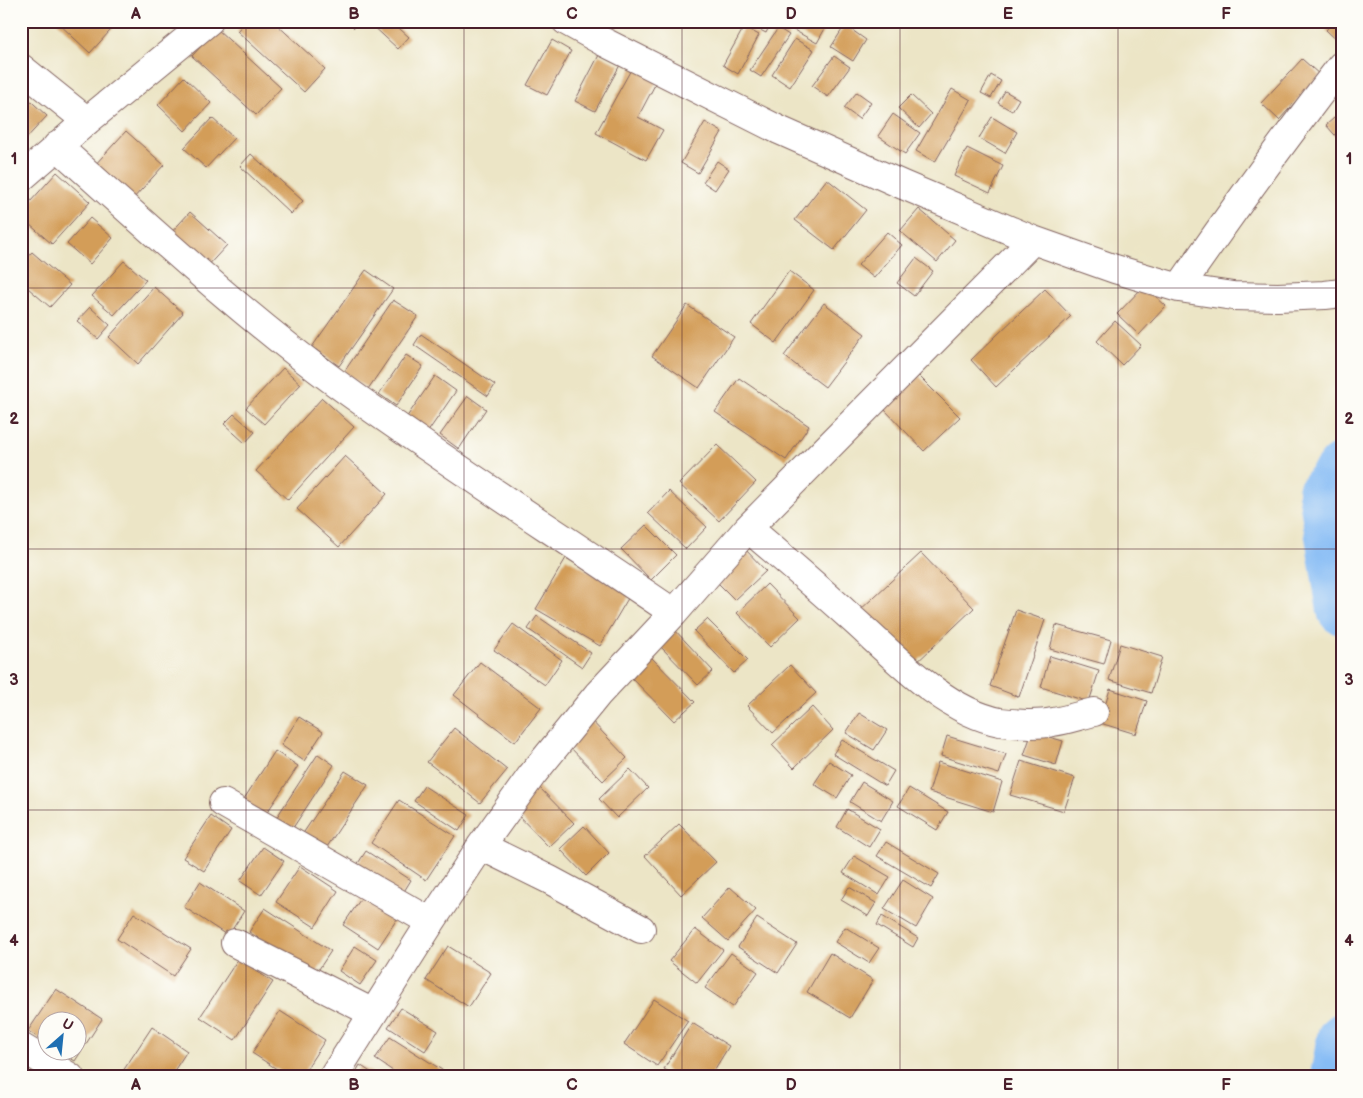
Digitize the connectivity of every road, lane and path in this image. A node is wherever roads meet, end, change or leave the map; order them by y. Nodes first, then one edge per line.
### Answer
1 (209, 21) edge
2 (566, 21) edge
3 (1341, 66) edge
4 (21, 68) edge
5 (86, 121) junction
6 (57, 146) junction
7 (21, 178) edge
8 (1033, 240) junction
9 (1179, 288) junction
10 (1342, 293) edge
11 (748, 528) junction
12 (674, 613) junction
13 (1094, 712) dead end
14 (223, 803) dead end
15 (481, 846) junction
16 (431, 922) junction
17 (641, 928) dead end
18 (235, 943) dead end
19 (374, 1013) junction
20 (21, 1046) edge
21 (70, 1077) edge
22 (334, 1077) edge

1 - 5 street
2 - 8 street
3 - 9 street
4 - 5 street
5 - 6 street
6 - 7 street
6 - 12 street
8 - 9 street
8 - 11 street
9 - 10 street
11 - 12 street
11 - 13 street
12 - 15 street
14 - 16 street
15 - 16 street
15 - 17 street
16 - 19 street
18 - 19 street
19 - 22 street
20 - 21 street

